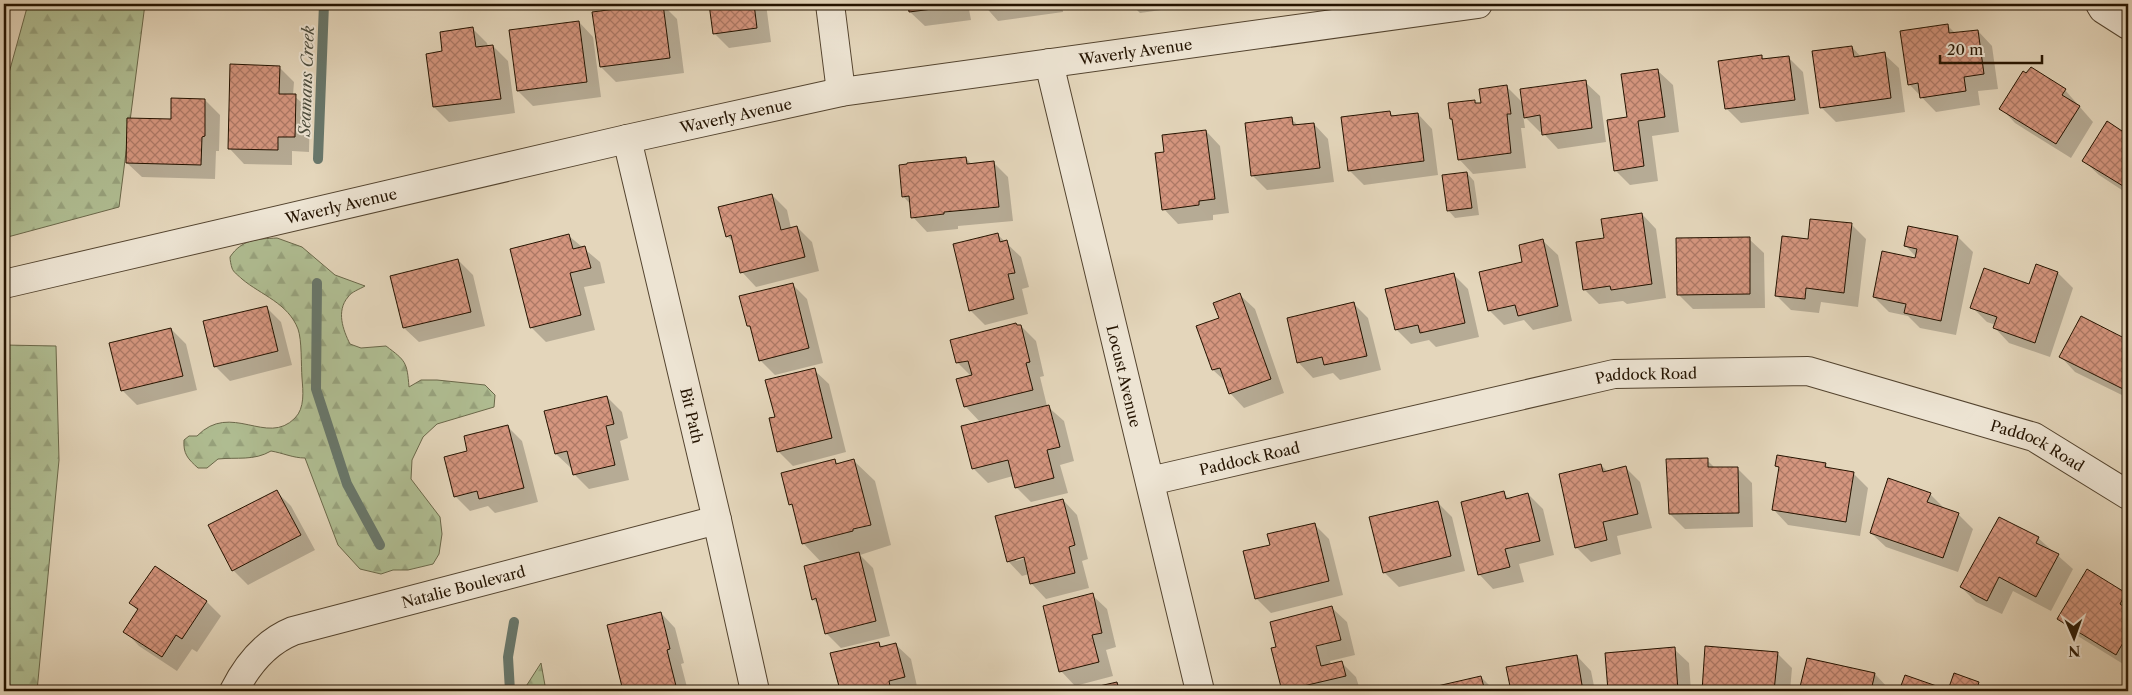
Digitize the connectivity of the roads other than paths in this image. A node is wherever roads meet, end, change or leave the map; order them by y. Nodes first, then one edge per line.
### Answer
1 (830, 4) edge
2 (1478, 4) edge
3 (2100, 4) edge
4 (2128, 25) edge
5 (1049, 63) junction
6 (841, 92) junction
7 (627, 139) junction
8 (4, 284) edge
9 (1150, 481) junction
10 (2128, 494) edge
11 (717, 520) junction
12 (234, 691) edge
13 (755, 691) edge
14 (1200, 691) edge

1 - 6 street
2 - 5 street, Waverly Avenue
3 - 4 street
5 - 6 street, Waverly Avenue
5 - 9 street, Locust Avenue
6 - 7 street, Waverly Avenue
7 - 8 street, Waverly Avenue
7 - 11 street, Bit Path
9 - 10 street, Paddock Road
9 - 14 street, Locust Avenue
11 - 12 street, Natalie Boulevard
11 - 13 street, Bit Path

